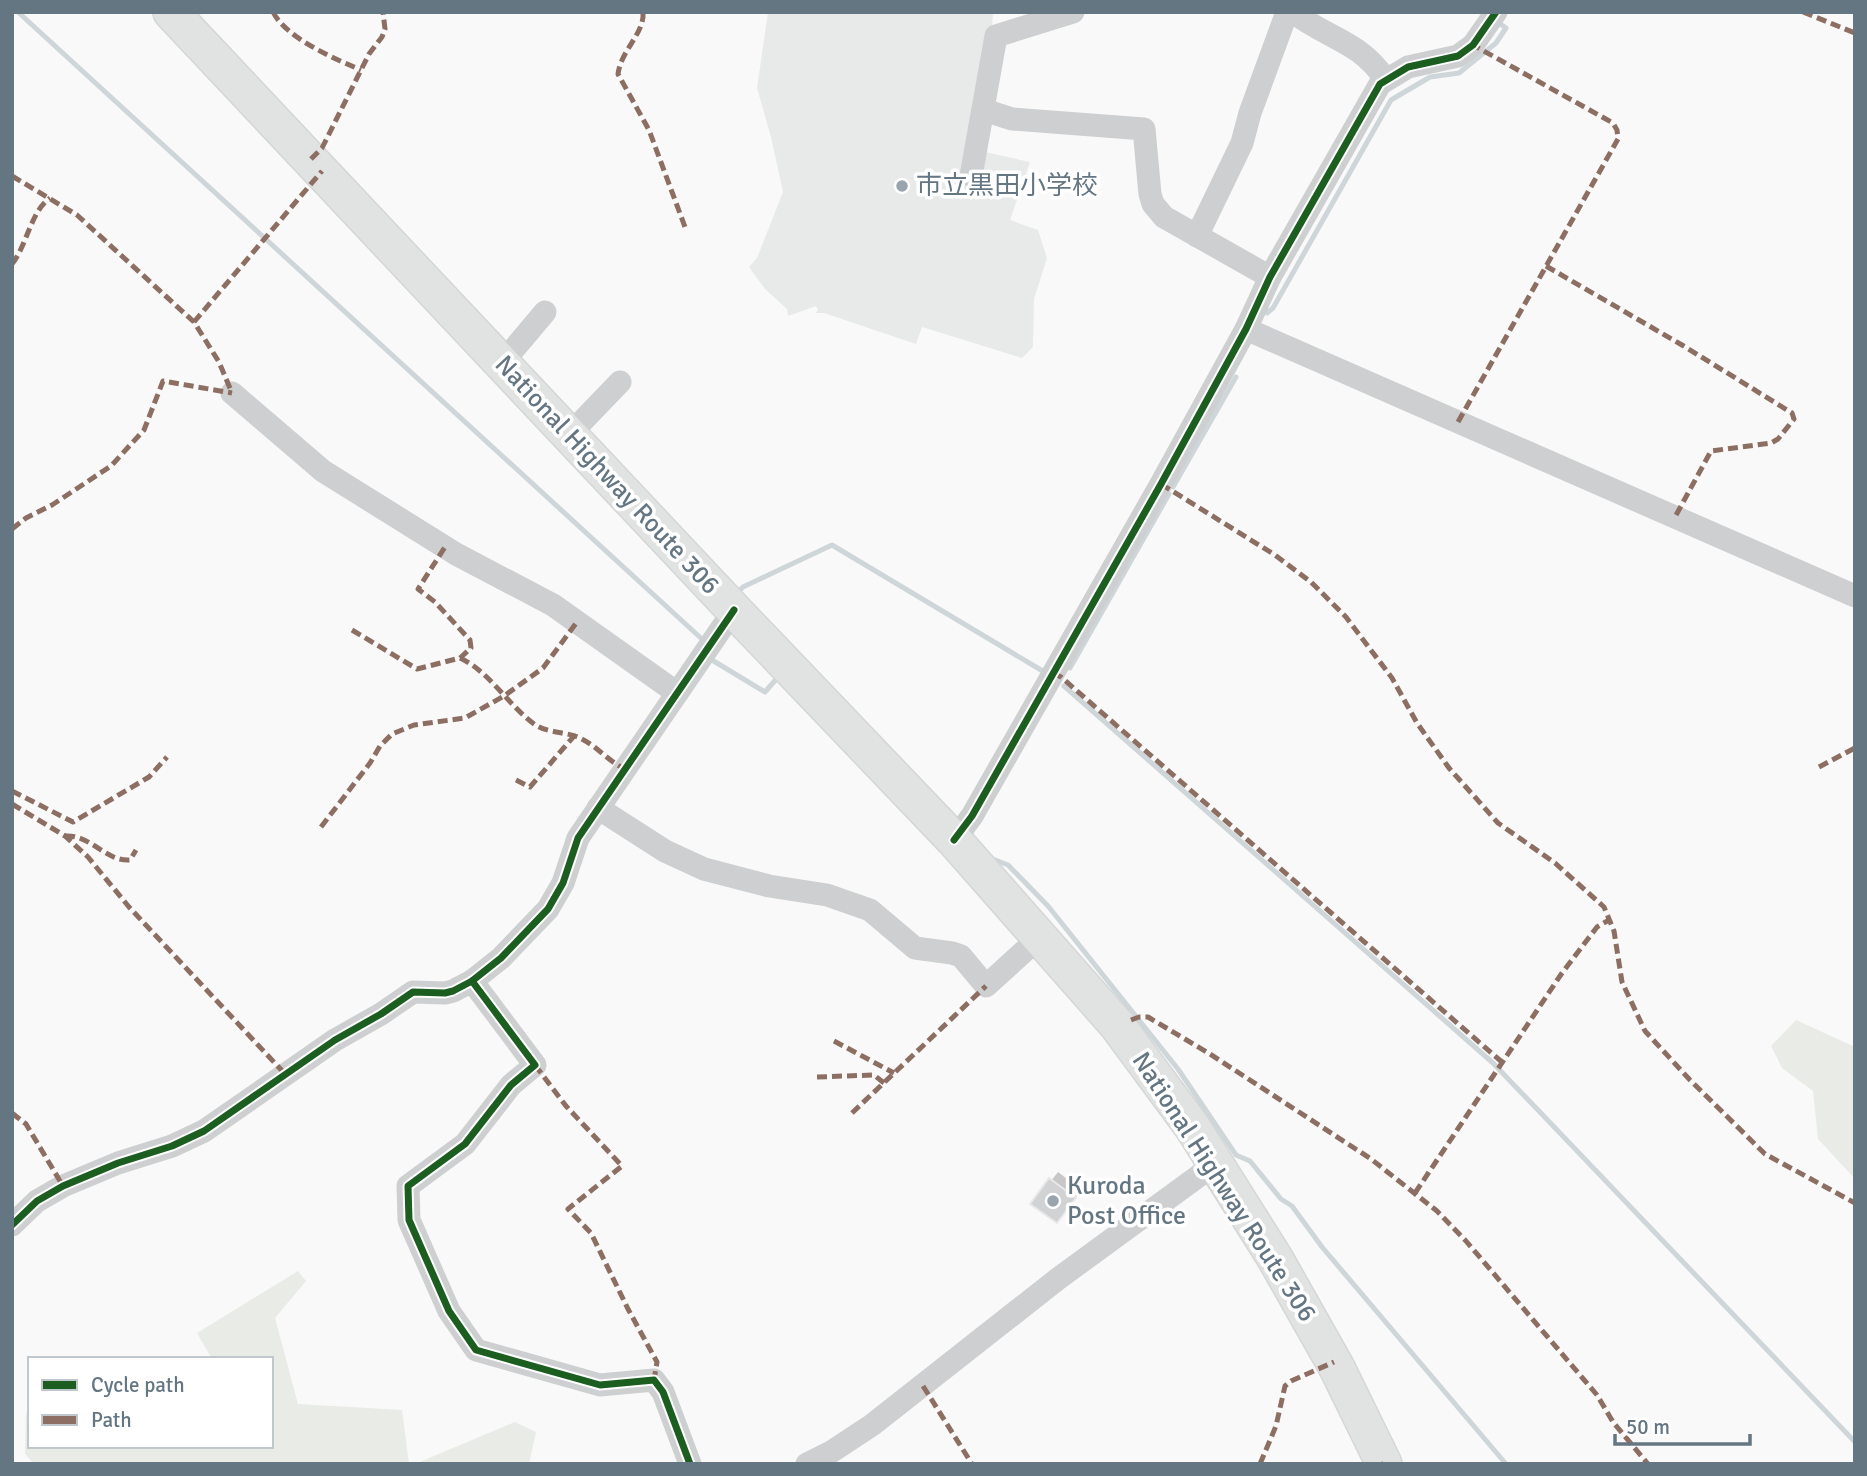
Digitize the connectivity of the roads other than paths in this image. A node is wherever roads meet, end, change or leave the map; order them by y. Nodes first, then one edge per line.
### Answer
1 (171, 12) edge
2 (1073, 12) edge
3 (1287, 12) edge
4 (1293, 12) edge
5 (1496, 12) edge
6 (1385, 79) junction
7 (984, 110) junction
8 (971, 176) dead end
9 (1197, 236) junction
10 (1270, 277) junction
11 (545, 312) dead end
12 (1246, 329) junction
13 (502, 363) junction
14 (620, 382) dead end
15 (232, 393) dead end
16 (569, 435) junction
17 (1855, 596) edge
18 (734, 610) junction
19 (677, 692) junction
20 (598, 808) junction
21 (954, 840) junction
22 (1041, 936) junction
23 (472, 981) junction
24 (1215, 1164) junction
25 (12, 1225) edge
26 (690, 1464) edge
27 (807, 1464) edge
28 (1384, 1464) edge

1 - 13 highway, National Highway Route 306
2 - 7 street
3 - 9 street
4 - 6 street
5 - 6 street
6 - 10 street
7 - 8 street
7 - 9 street
9 - 10 street
10 - 12 street
11 - 13 street
12 - 17 street
12 - 21 street
13 - 16 highway, National Highway Route 306
14 - 16 street
15 - 19 street
16 - 18 highway, National Highway Route 306
18 - 19 street
18 - 21 highway, National Highway Route 306
19 - 20 street
20 - 22 street
20 - 23 street
21 - 22 highway, National Highway Route 306
22 - 24 highway, National Highway Route 306
23 - 25 street
23 - 26 street
24 - 27 street
24 - 28 highway, National Highway Route 306

